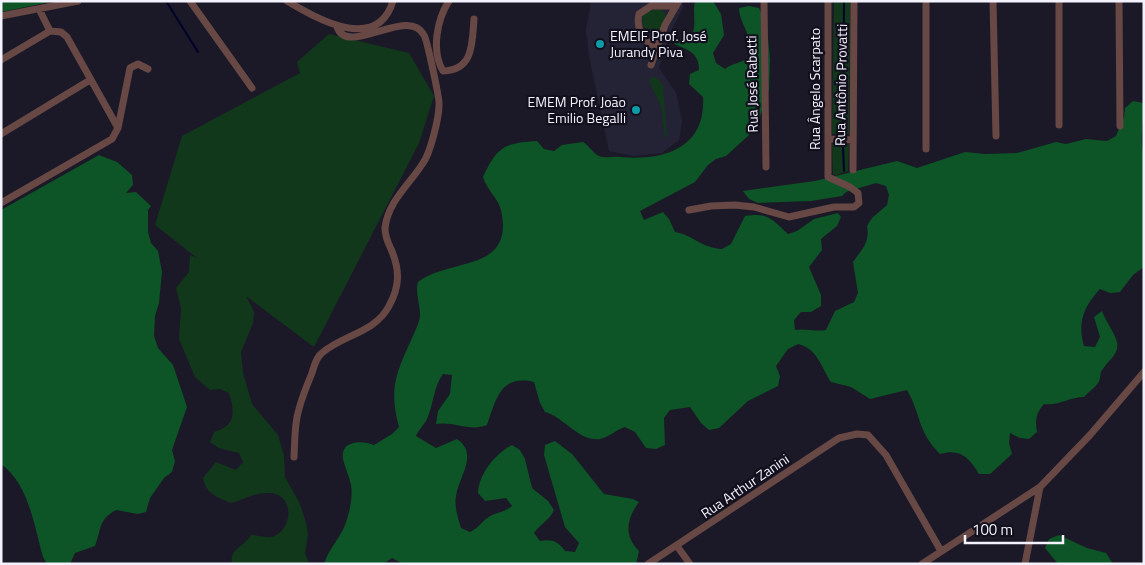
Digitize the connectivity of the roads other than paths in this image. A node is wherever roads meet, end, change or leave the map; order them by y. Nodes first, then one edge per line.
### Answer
1 (78, 1) edge
2 (190, 1) edge
3 (287, 1) edge
4 (393, 1) edge
5 (449, 1) edge
6 (764, 1) edge
7 (828, 1) edge
8 (854, 1) edge
9 (926, 1) edge
10 (993, 1) edge
11 (1059, 1) edge
12 (1119, 1) edge
13 (677, 4) edge
14 (40, 9) junction
15 (1, 16) edge
16 (474, 19) dead end
17 (336, 27) junction
18 (50, 31) junction
19 (656, 50) junction
20 (1, 60) edge
21 (651, 65) dead end
22 (148, 69) dead end
23 (90, 80) junction
24 (252, 88) dead end
25 (1059, 125) dead end
26 (1120, 126) dead end
27 (118, 128) junction
28 (1, 134) edge
29 (996, 136) dead end
30 (828, 139) junction
31 (853, 140) junction
32 (926, 149) dead end
33 (766, 167) dead end
34 (852, 170) dead end
35 (1, 203) edge
36 (689, 210) dead end
37 (1144, 372) edge
38 (294, 458) dead end
39 (1040, 486) junction
40 (678, 546) junction
41 (941, 551) junction
42 (648, 564) edge
43 (690, 564) edge
44 (922, 564) edge
45 (1026, 564) edge

1 - 14 street
2 - 24 street
3 - 17 street
4 - 17 street
5 - 16 street
6 - 33 street, Rua José Rabetti
7 - 30 street, Rua Ângelo Scarpato
8 - 31 street, Rua Antônio Provatti
9 - 32 street
10 - 29 street
11 - 25 street
12 - 26 street
13 - 19 street
13 - 19 street
14 - 15 street
14 - 18 street
17 - 38 street
18 - 20 street
18 - 23 street
19 - 21 street
22 - 27 street
23 - 27 street
23 - 28 street
27 - 35 street
30 - 31 street
30 - 36 street, Rua Ângelo Scarpato
31 - 34 street, Rua Antônio Provatti
37 - 39 street
39 - 41 street
39 - 45 street
40 - 41 street, Rua Arthur Zanini
40 - 42 street, Rua Arthur Zanini
40 - 43 street
41 - 44 street

